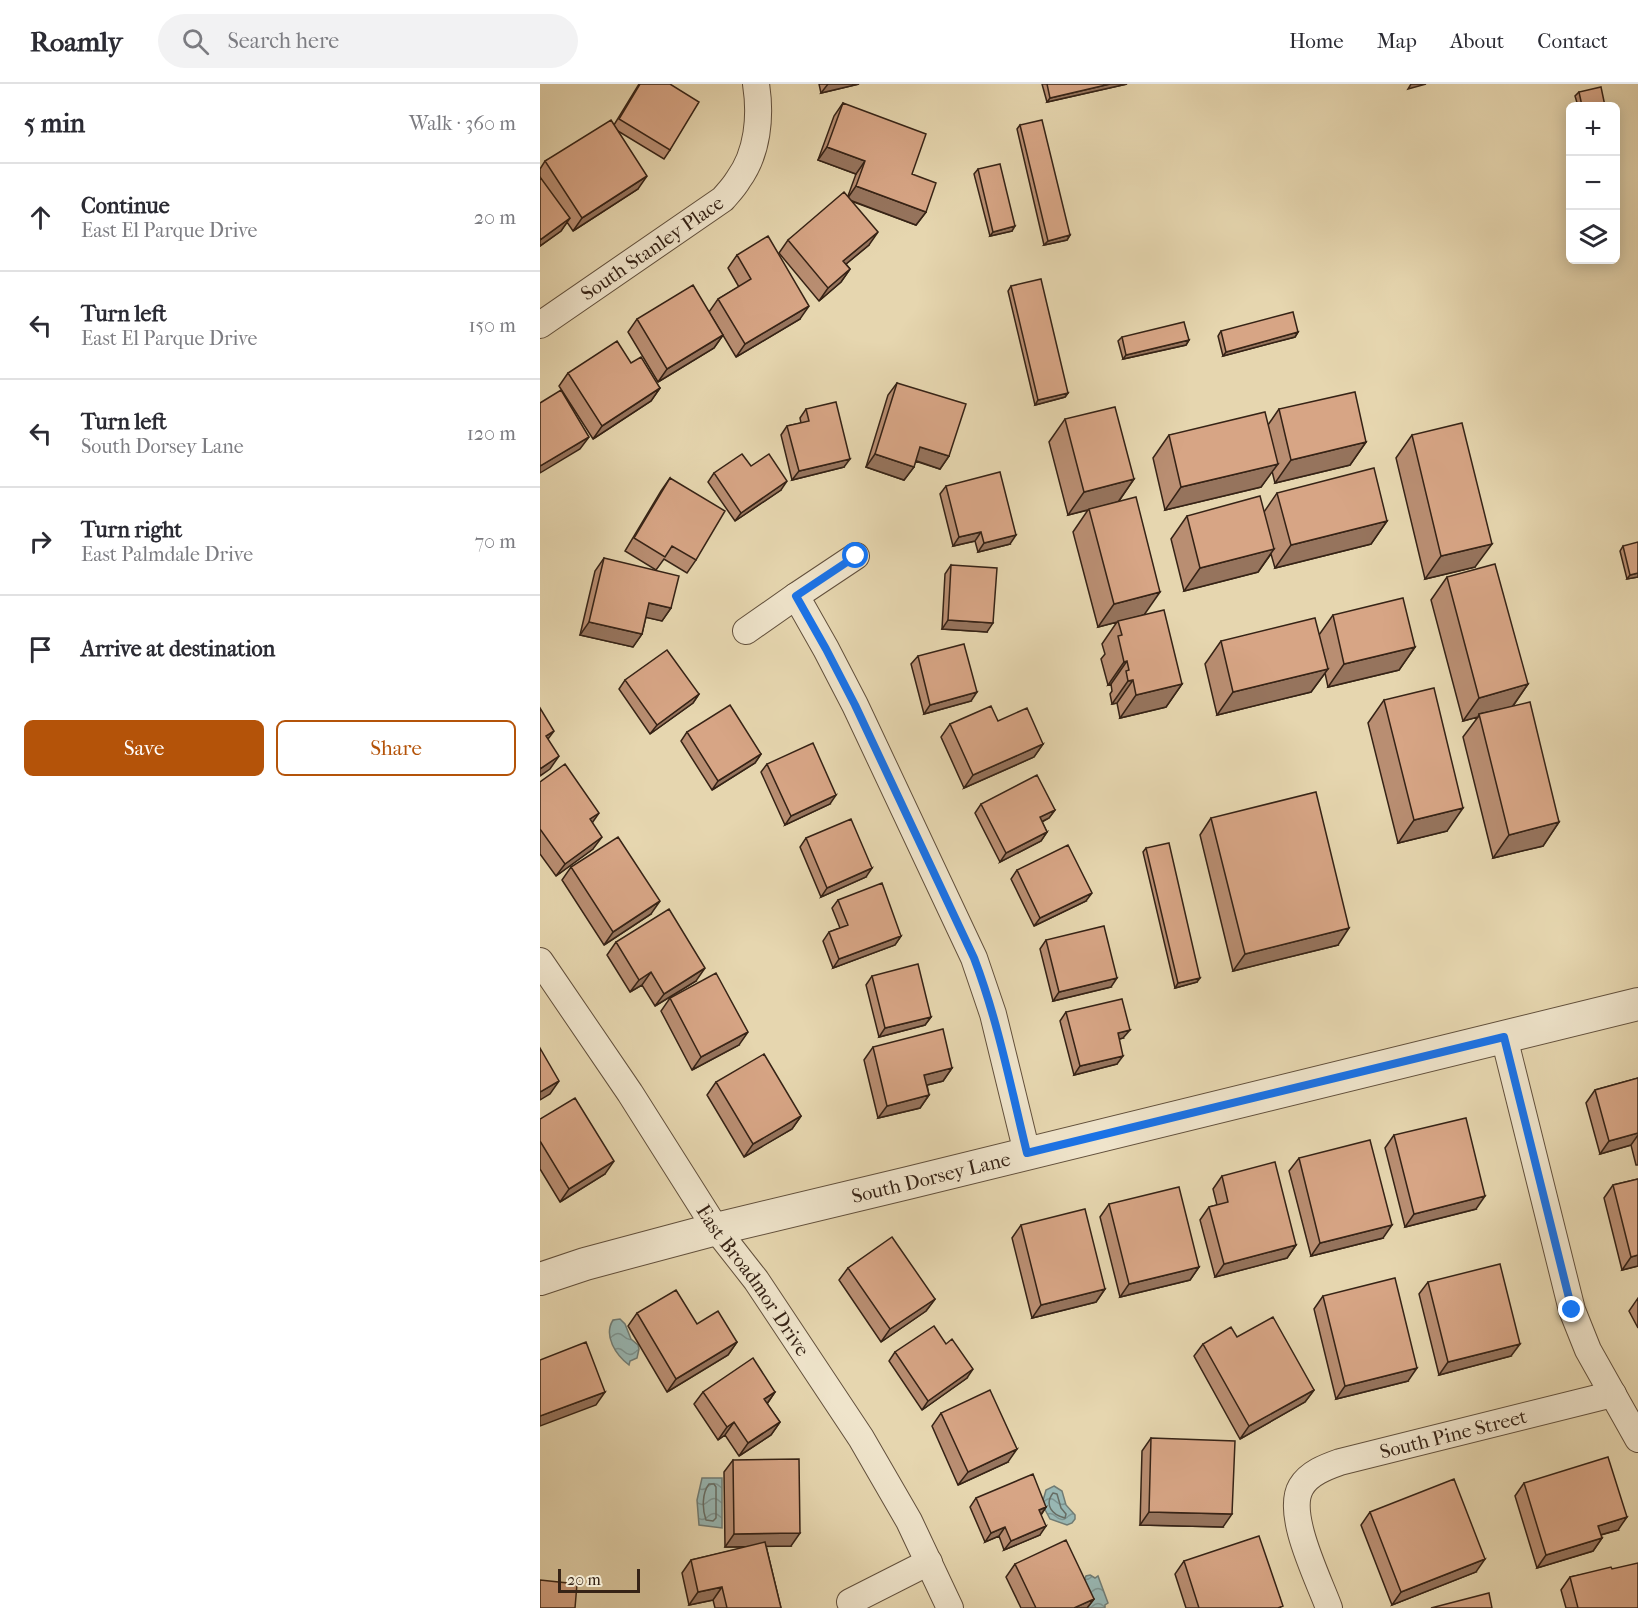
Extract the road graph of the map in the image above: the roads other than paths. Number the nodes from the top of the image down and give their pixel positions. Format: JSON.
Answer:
{"nodes":[{"id":1,"x":756,"y":84,"type":"edge"},
{"id":2,"x":540,"y":325,"type":"edge"},
{"id":3,"x":856,"y":556,"type":"dead end"},
{"id":4,"x":796,"y":596,"type":"junction"},
{"id":5,"x":746,"y":630,"type":"dead end"},
{"id":6,"x":540,"y":961,"type":"edge"},
{"id":7,"x":1638,"y":1004,"type":"edge"},
{"id":8,"x":1504,"y":1037,"type":"junction"},
{"id":9,"x":1027,"y":1153,"type":"junction"},
{"id":10,"x":716,"y":1229,"type":"junction"},
{"id":11,"x":540,"y":1279,"type":"edge"},
{"id":12,"x":1613,"y":1394,"type":"junction"},
{"id":13,"x":1638,"y":1439,"type":"edge"},
{"id":14,"x":929,"y":1562,"type":"junction"},
{"id":15,"x":850,"y":1602,"type":"dead end"},
{"id":16,"x":950,"y":1608,"type":"edge"},
{"id":17,"x":1329,"y":1608,"type":"edge"}],
"edges":[{"from":1,"to":2,"type":"street","name":"South Stanley Place"},
{"from":3,"to":4,"type":"street"},
{"from":4,"to":5,"type":"street"},
{"from":4,"to":9,"type":"street"},
{"from":6,"to":10,"type":"street","name":"East Broadmor Drive"},
{"from":7,"to":8,"type":"street","name":"South Dorsey Lane"},
{"from":8,"to":9,"type":"street","name":"South Dorsey Lane"},
{"from":8,"to":12,"type":"street"},
{"from":9,"to":10,"type":"street","name":"South Dorsey Lane"},
{"from":10,"to":11,"type":"street","name":"South Dorsey Lane"},
{"from":10,"to":14,"type":"street","name":"East Broadmor Drive"},
{"from":12,"to":13,"type":"street"},
{"from":12,"to":17,"type":"street","name":"South Pine Street"},
{"from":14,"to":15,"type":"street"},
{"from":14,"to":16,"type":"street","name":"East Broadmor Drive"}]}
